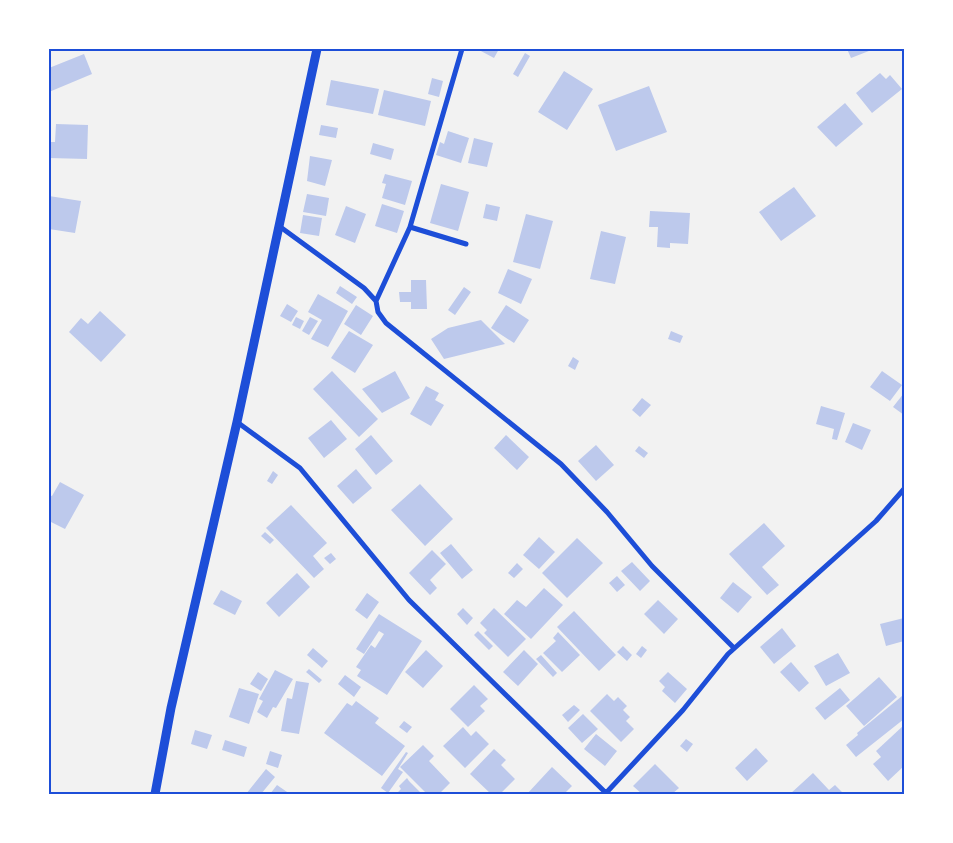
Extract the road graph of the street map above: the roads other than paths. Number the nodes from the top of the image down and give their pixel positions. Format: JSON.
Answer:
{"nodes":[{"id":1,"x":317,"y":49,"type":"edge"},
{"id":2,"x":462,"y":49,"type":"edge"},
{"id":3,"x":279,"y":226,"type":"junction"},
{"id":4,"x":410,"y":227,"type":"junction"},
{"id":5,"x":466,"y":244,"type":"dead end"},
{"id":6,"x":376,"y":301,"type":"junction"},
{"id":7,"x":237,"y":422,"type":"junction"},
{"id":8,"x":904,"y":489,"type":"edge"},
{"id":9,"x":734,"y":648,"type":"junction"},
{"id":10,"x":155,"y":794,"type":"edge"},
{"id":11,"x":607,"y":794,"type":"edge"}],
"edges":[{"from":1,"to":3,"type":"street"},
{"from":2,"to":4,"type":"street"},
{"from":3,"to":6,"type":"street"},
{"from":3,"to":7,"type":"street"},
{"from":4,"to":5,"type":"street"},
{"from":4,"to":6,"type":"street"},
{"from":6,"to":9,"type":"street"},
{"from":7,"to":10,"type":"street"},
{"from":7,"to":11,"type":"street"},
{"from":8,"to":9,"type":"street"},
{"from":9,"to":11,"type":"street"}]}
